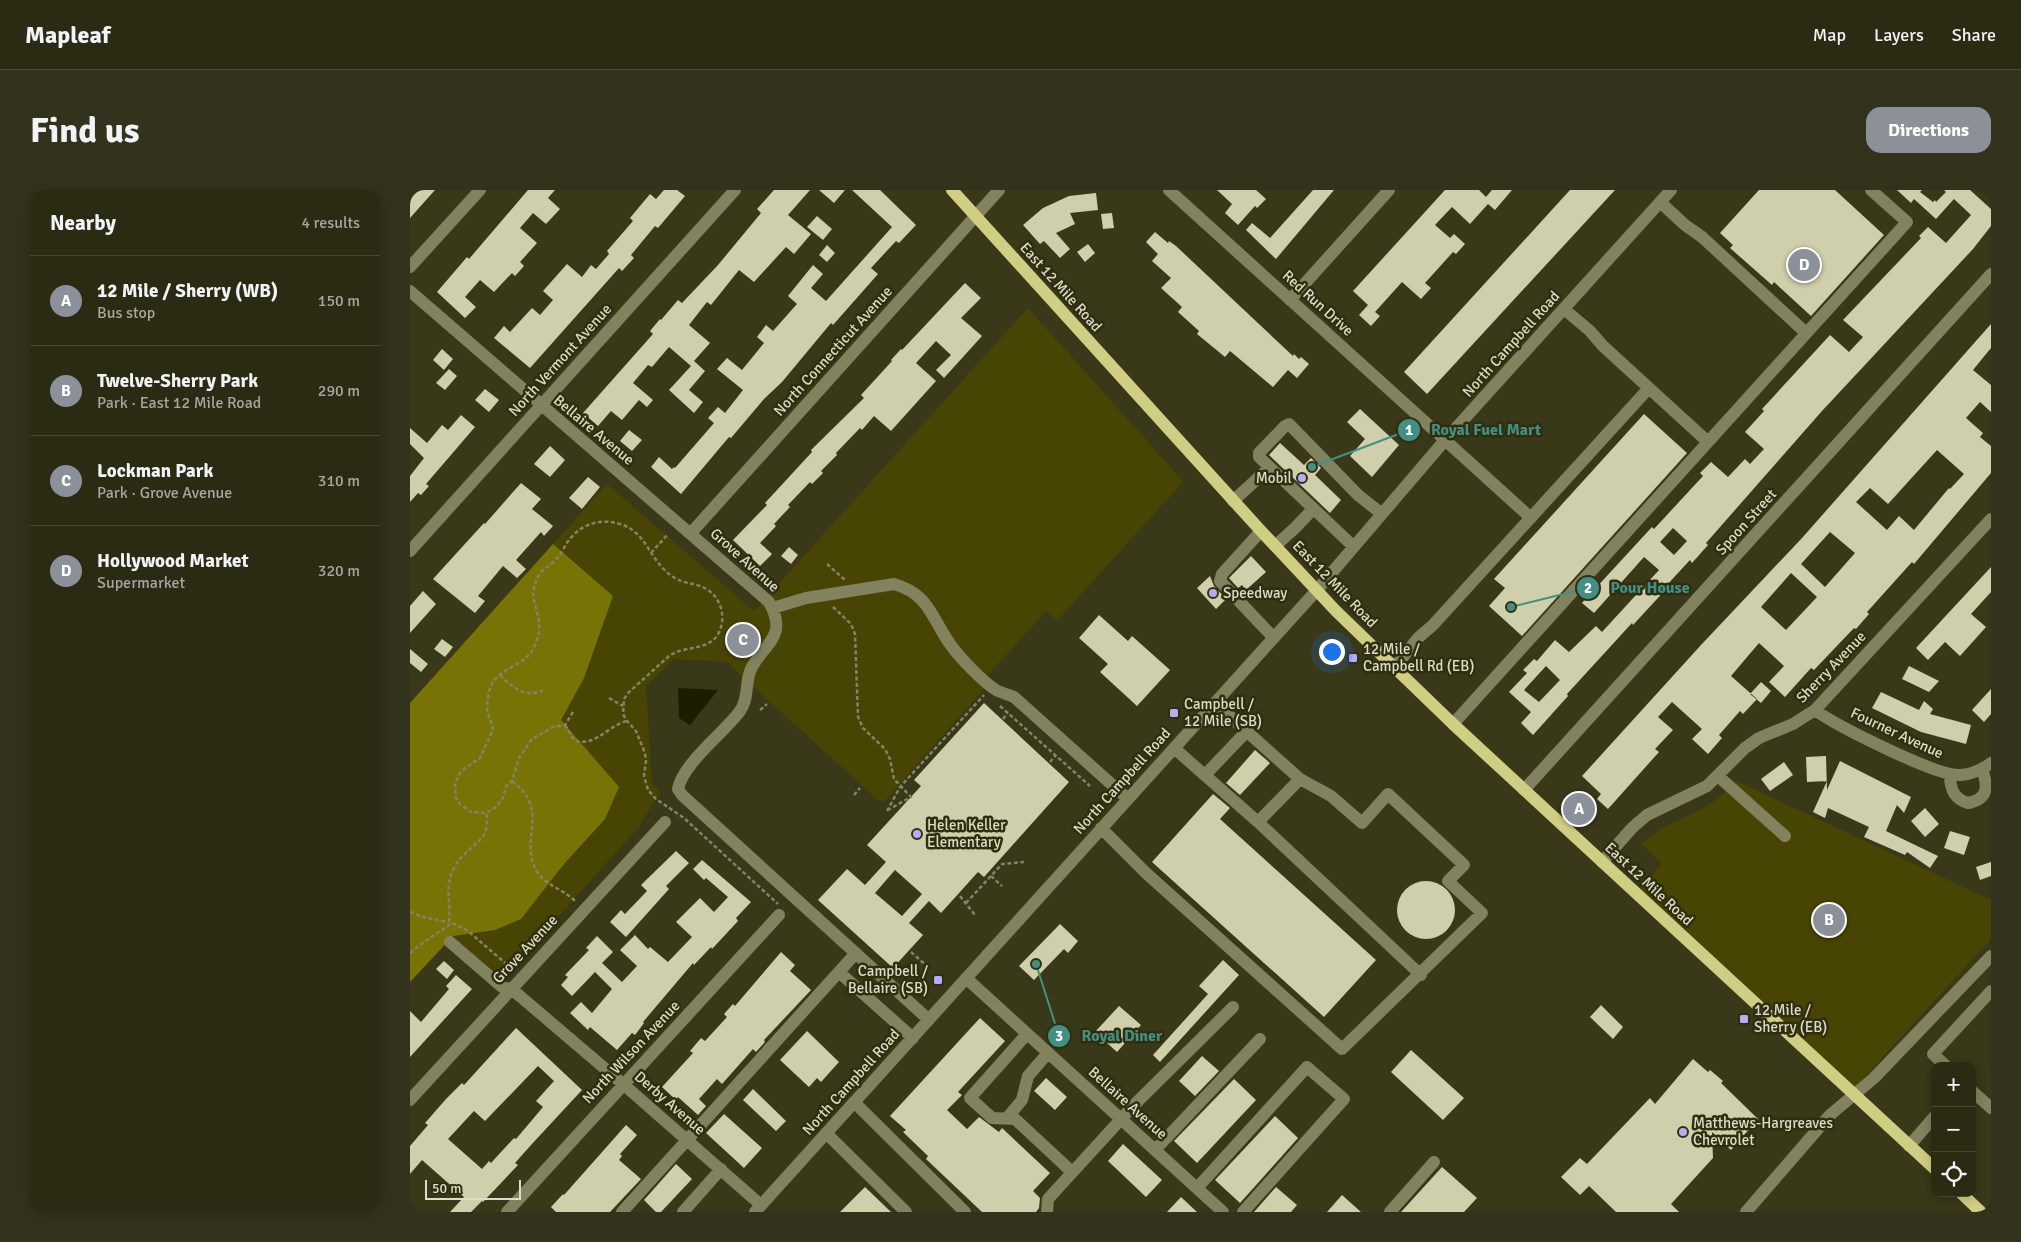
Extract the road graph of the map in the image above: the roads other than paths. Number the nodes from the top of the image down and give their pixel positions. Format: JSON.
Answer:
{"nodes":[{"id":1,"x":480,"y":190,"type":"edge"},
{"id":2,"x":735,"y":190,"type":"edge"},
{"id":3,"x":952,"y":190,"type":"edge"},
{"id":4,"x":999,"y":190,"type":"edge"},
{"id":5,"x":1169,"y":190,"type":"edge"},
{"id":6,"x":1389,"y":190,"type":"edge"},
{"id":7,"x":1671,"y":190,"type":"edge"},
{"id":8,"x":1871,"y":190,"type":"edge"},
{"id":9,"x":1660,"y":202,"type":"junction"},
{"id":10,"x":975,"y":216,"type":"junction"},
{"id":11,"x":410,"y":267,"type":"edge"},
{"id":12,"x":1991,"y":274,"type":"edge"},
{"id":13,"x":410,"y":291,"type":"edge"},
{"id":14,"x":1290,"y":300,"type":"junction"},
{"id":15,"x":1564,"y":309,"type":"junction"},
{"id":16,"x":1806,"y":333,"type":"junction"},
{"id":17,"x":1649,"y":388,"type":"junction"},
{"id":18,"x":541,"y":405,"type":"junction"},
{"id":19,"x":1446,"y":440,"type":"junction"},
{"id":20,"x":1708,"y":442,"type":"junction"},
{"id":21,"x":1269,"y":468,"type":"junction"},
{"id":22,"x":1234,"y":501,"type":"junction"},
{"id":23,"x":1313,"y":509,"type":"junction"},
{"id":24,"x":1382,"y":514,"type":"junction"},
{"id":25,"x":1531,"y":518,"type":"junction"},
{"id":26,"x":1991,"y":519,"type":"edge"},
{"id":27,"x":1261,"y":531,"type":"junction"},
{"id":28,"x":691,"y":533,"type":"junction"},
{"id":29,"x":1275,"y":546,"type":"junction"},
{"id":30,"x":1354,"y":547,"type":"junction"},
{"id":31,"x":410,"y":551,"type":"edge"},
{"id":32,"x":1317,"y":590,"type":"junction"},
{"id":33,"x":773,"y":608,"type":"junction"},
{"id":34,"x":1274,"y":638,"type":"junction"},
{"id":35,"x":1395,"y":667,"type":"junction"},
{"id":36,"x":1215,"y":703,"type":"junction"},
{"id":37,"x":1815,"y":710,"type":"junction"},
{"id":38,"x":1453,"y":724,"type":"junction"},
{"id":39,"x":1247,"y":732,"type":"junction"},
{"id":40,"x":1174,"y":748,"type":"junction"},
{"id":41,"x":1986,"y":766,"type":"edge"},
{"id":42,"x":1205,"y":775,"type":"junction"},
{"id":43,"x":1950,"y":775,"type":"junction"},
{"id":44,"x":1718,"y":776,"type":"junction"},
{"id":45,"x":1300,"y":780,"type":"junction"},
{"id":46,"x":1524,"y":790,"type":"junction"},
{"id":47,"x":1128,"y":799,"type":"junction"},
{"id":48,"x":664,"y":822,"type":"dead end"},
{"id":49,"x":1258,"y":822,"type":"junction"},
{"id":50,"x":1101,"y":828,"type":"junction"},
{"id":51,"x":1785,"y":836,"type":"dead end"},
{"id":52,"x":1602,"y":862,"type":"junction"},
{"id":53,"x":780,"y":910,"type":"road end"},
{"id":54,"x":450,"y":942,"type":"dead end"},
{"id":55,"x":856,"y":954,"type":"junction"},
{"id":56,"x":1991,"y":956,"type":"edge"},
{"id":57,"x":840,"y":972,"type":"junction"},
{"id":58,"x":1420,"y":975,"type":"junction"},
{"id":59,"x":966,"y":978,"type":"junction"},
{"id":60,"x":511,"y":989,"type":"junction"},
{"id":61,"x":1991,"y":991,"type":"edge"},
{"id":62,"x":1233,"y":1007,"type":"dead end"},
{"id":63,"x":929,"y":1020,"type":"junction"},
{"id":64,"x":1027,"y":1034,"type":"junction"},
{"id":65,"x":913,"y":1038,"type":"junction"},
{"id":66,"x":1260,"y":1039,"type":"dead end"},
{"id":67,"x":1048,"y":1053,"type":"junction"},
{"id":68,"x":1942,"y":1062,"type":"edge"},
{"id":69,"x":623,"y":1084,"type":"junction"},
{"id":70,"x":1855,"y":1095,"type":"junction"},
{"id":71,"x":1976,"y":1095,"type":"edge"},
{"id":72,"x":410,"y":1100,"type":"edge"},
{"id":73,"x":854,"y":1102,"type":"junction"},
{"id":74,"x":1991,"y":1108,"type":"edge"},
{"id":75,"x":1121,"y":1118,"type":"junction"},
{"id":76,"x":1006,"y":1119,"type":"junction"},
{"id":77,"x":1931,"y":1121,"type":"edge"},
{"id":78,"x":826,"y":1133,"type":"junction"},
{"id":79,"x":688,"y":1140,"type":"junction"},
{"id":80,"x":1909,"y":1146,"type":"junction"},
{"id":81,"x":1155,"y":1150,"type":"junction"},
{"id":82,"x":1434,"y":1162,"type":"dead end"},
{"id":83,"x":1931,"y":1165,"type":"edge"},
{"id":84,"x":721,"y":1169,"type":"junction"},
{"id":85,"x":1072,"y":1172,"type":"junction"},
{"id":86,"x":1197,"y":1188,"type":"junction"},
{"id":87,"x":1965,"y":1197,"type":"edge"},
{"id":88,"x":758,"y":1208,"type":"edge"},
{"id":89,"x":685,"y":1211,"type":"edge"},
{"id":90,"x":507,"y":1212,"type":"edge"},
{"id":91,"x":623,"y":1212,"type":"edge"},
{"id":92,"x":906,"y":1212,"type":"edge"},
{"id":93,"x":965,"y":1212,"type":"edge"},
{"id":94,"x":1047,"y":1212,"type":"edge"},
{"id":95,"x":1223,"y":1212,"type":"edge"},
{"id":96,"x":1243,"y":1212,"type":"edge"},
{"id":97,"x":1390,"y":1212,"type":"edge"},
{"id":98,"x":1746,"y":1212,"type":"edge"},
{"id":99,"x":1981,"y":1212,"type":"edge"}],
"edges":[{"from":1,"to":11,"type":"street"},
{"from":2,"to":18,"type":"street","name":"North Vermont Avenue"},
{"from":3,"to":10,"type":"main road","name":"East 12 Mile Road"},
{"from":4,"to":10,"type":"street","name":"North Connecticut Avenue"},
{"from":5,"to":14,"type":"street","name":"Red Run Drive"},
{"from":6,"to":14,"type":"street"},
{"from":7,"to":9,"type":"street","name":"North Campbell Road"},
{"from":8,"to":16,"type":"street"},
{"from":9,"to":15,"type":"street","name":"North Campbell Road"},
{"from":9,"to":16,"type":"street"},
{"from":10,"to":22,"type":"main road","name":"East 12 Mile Road"},
{"from":10,"to":28,"type":"street","name":"North Connecticut Avenue"},
{"from":12,"to":46,"type":"street","name":"Spoon Street"},
{"from":13,"to":18,"type":"street","name":"Bellaire Avenue"},
{"from":14,"to":19,"type":"street","name":"Red Run Drive"},
{"from":15,"to":17,"type":"street"},
{"from":15,"to":19,"type":"street","name":"North Campbell Road"},
{"from":16,"to":20,"type":"street"},
{"from":17,"to":20,"type":"street"},
{"from":17,"to":25,"type":"street"},
{"from":18,"to":28,"type":"street","name":"Bellaire Avenue"},
{"from":18,"to":31,"type":"street","name":"North Vermont Avenue"},
{"from":19,"to":24,"type":"street","name":"North Campbell Road"},
{"from":19,"to":25,"type":"street","name":"Red Run Drive"},
{"from":20,"to":38,"type":"street"},
{"from":21,"to":22,"type":"street"},
{"from":21,"to":23,"type":"street"},
{"from":21,"to":24,"type":"street"},
{"from":22,"to":27,"type":"main road","name":"East 12 Mile Road"},
{"from":23,"to":29,"type":"street"},
{"from":23,"to":30,"type":"street"},
{"from":24,"to":30,"type":"street","name":"North Campbell Road"},
{"from":25,"to":35,"type":"street"},
{"from":26,"to":37,"type":"street","name":"Sherry Avenue"},
{"from":27,"to":29,"type":"main road","name":"East 12 Mile Road"},
{"from":27,"to":34,"type":"street"},
{"from":28,"to":33,"type":"street","name":"Grove Avenue"},
{"from":29,"to":32,"type":"main road","name":"East 12 Mile Road"},
{"from":30,"to":32,"type":"street","name":"North Campbell Road"},
{"from":32,"to":34,"type":"street","name":"North Campbell Road"},
{"from":32,"to":35,"type":"main road","name":"East 12 Mile Road"},
{"from":33,"to":47,"type":"street"},
{"from":33,"to":55,"type":"street","name":"Grove Avenue"},
{"from":34,"to":36,"type":"street","name":"North Campbell Road"},
{"from":35,"to":38,"type":"main road","name":"East 12 Mile Road"},
{"from":36,"to":39,"type":"street"},
{"from":36,"to":40,"type":"street","name":"North Campbell Road"},
{"from":37,"to":43,"type":"street","name":"Fourner Avenue"},
{"from":37,"to":44,"type":"street","name":"Sherry Avenue"},
{"from":38,"to":46,"type":"main road","name":"East 12 Mile Road"},
{"from":39,"to":42,"type":"street"},
{"from":39,"to":45,"type":"street"},
{"from":40,"to":42,"type":"street"},
{"from":40,"to":47,"type":"street","name":"North Campbell Road"},
{"from":41,"to":43,"type":"street","name":"Fourner Avenue"},
{"from":41,"to":43,"type":"street"},
{"from":42,"to":49,"type":"street"},
{"from":44,"to":51,"type":"street"},
{"from":44,"to":52,"type":"street","name":"Sherry Avenue"},
{"from":45,"to":49,"type":"street"},
{"from":45,"to":58,"type":"street"},
{"from":46,"to":52,"type":"main road","name":"East 12 Mile Road"},
{"from":47,"to":50,"type":"street","name":"North Campbell Road"},
{"from":48,"to":60,"type":"street","name":"Grove Avenue"},
{"from":49,"to":58,"type":"street"},
{"from":50,"to":58,"type":"street"},
{"from":50,"to":59,"type":"street","name":"North Campbell Road"},
{"from":52,"to":70,"type":"main road","name":"East 12 Mile Road"},
{"from":53,"to":69,"type":"street","name":"North Wilson Avenue"},
{"from":54,"to":60,"type":"street","name":"Derby Avenue"},
{"from":55,"to":57,"type":"street"},
{"from":55,"to":63,"type":"street"},
{"from":56,"to":70,"type":"street"},
{"from":57,"to":65,"type":"street"},
{"from":57,"to":79,"type":"street"},
{"from":59,"to":63,"type":"street","name":"North Campbell Road"},
{"from":59,"to":64,"type":"street","name":"Bellaire Avenue"},
{"from":60,"to":69,"type":"street","name":"Derby Avenue"},
{"from":60,"to":72,"type":"street","name":"Grove Avenue"},
{"from":61,"to":68,"type":"street"},
{"from":62,"to":75,"type":"street"},
{"from":63,"to":65,"type":"street","name":"North Campbell Road"},
{"from":64,"to":67,"type":"street","name":"Bellaire Avenue"},
{"from":64,"to":76,"type":"street"},
{"from":65,"to":73,"type":"street","name":"North Campbell Road"},
{"from":66,"to":81,"type":"street"},
{"from":67,"to":75,"type":"street","name":"Bellaire Avenue"},
{"from":67,"to":76,"type":"street"},
{"from":69,"to":79,"type":"street","name":"Derby Avenue"},
{"from":69,"to":90,"type":"street","name":"North Wilson Avenue"},
{"from":70,"to":80,"type":"main road","name":"East 12 Mile Road"},
{"from":70,"to":98,"type":"street"},
{"from":71,"to":74,"type":"street"},
{"from":73,"to":78,"type":"street","name":"North Campbell Road"},
{"from":73,"to":93,"type":"street"},
{"from":75,"to":81,"type":"street","name":"Bellaire Avenue"},
{"from":75,"to":85,"type":"street"},
{"from":76,"to":85,"type":"street"},
{"from":77,"to":80,"type":"street"},
{"from":78,"to":88,"type":"street","name":"North Campbell Road"},
{"from":78,"to":92,"type":"street"},
{"from":79,"to":84,"type":"street","name":"Derby Avenue"},
{"from":79,"to":91,"type":"street"},
{"from":80,"to":83,"type":"main road","name":"East 12 Mile Road"},
{"from":81,"to":86,"type":"street","name":"Bellaire Avenue"},
{"from":82,"to":97,"type":"street"},
{"from":84,"to":88,"type":"street","name":"Derby Avenue"},
{"from":84,"to":89,"type":"street"},
{"from":85,"to":94,"type":"street"},
{"from":86,"to":95,"type":"street","name":"Bellaire Avenue"},
{"from":86,"to":96,"type":"street"},
{"from":87,"to":99,"type":"main road"}]}
